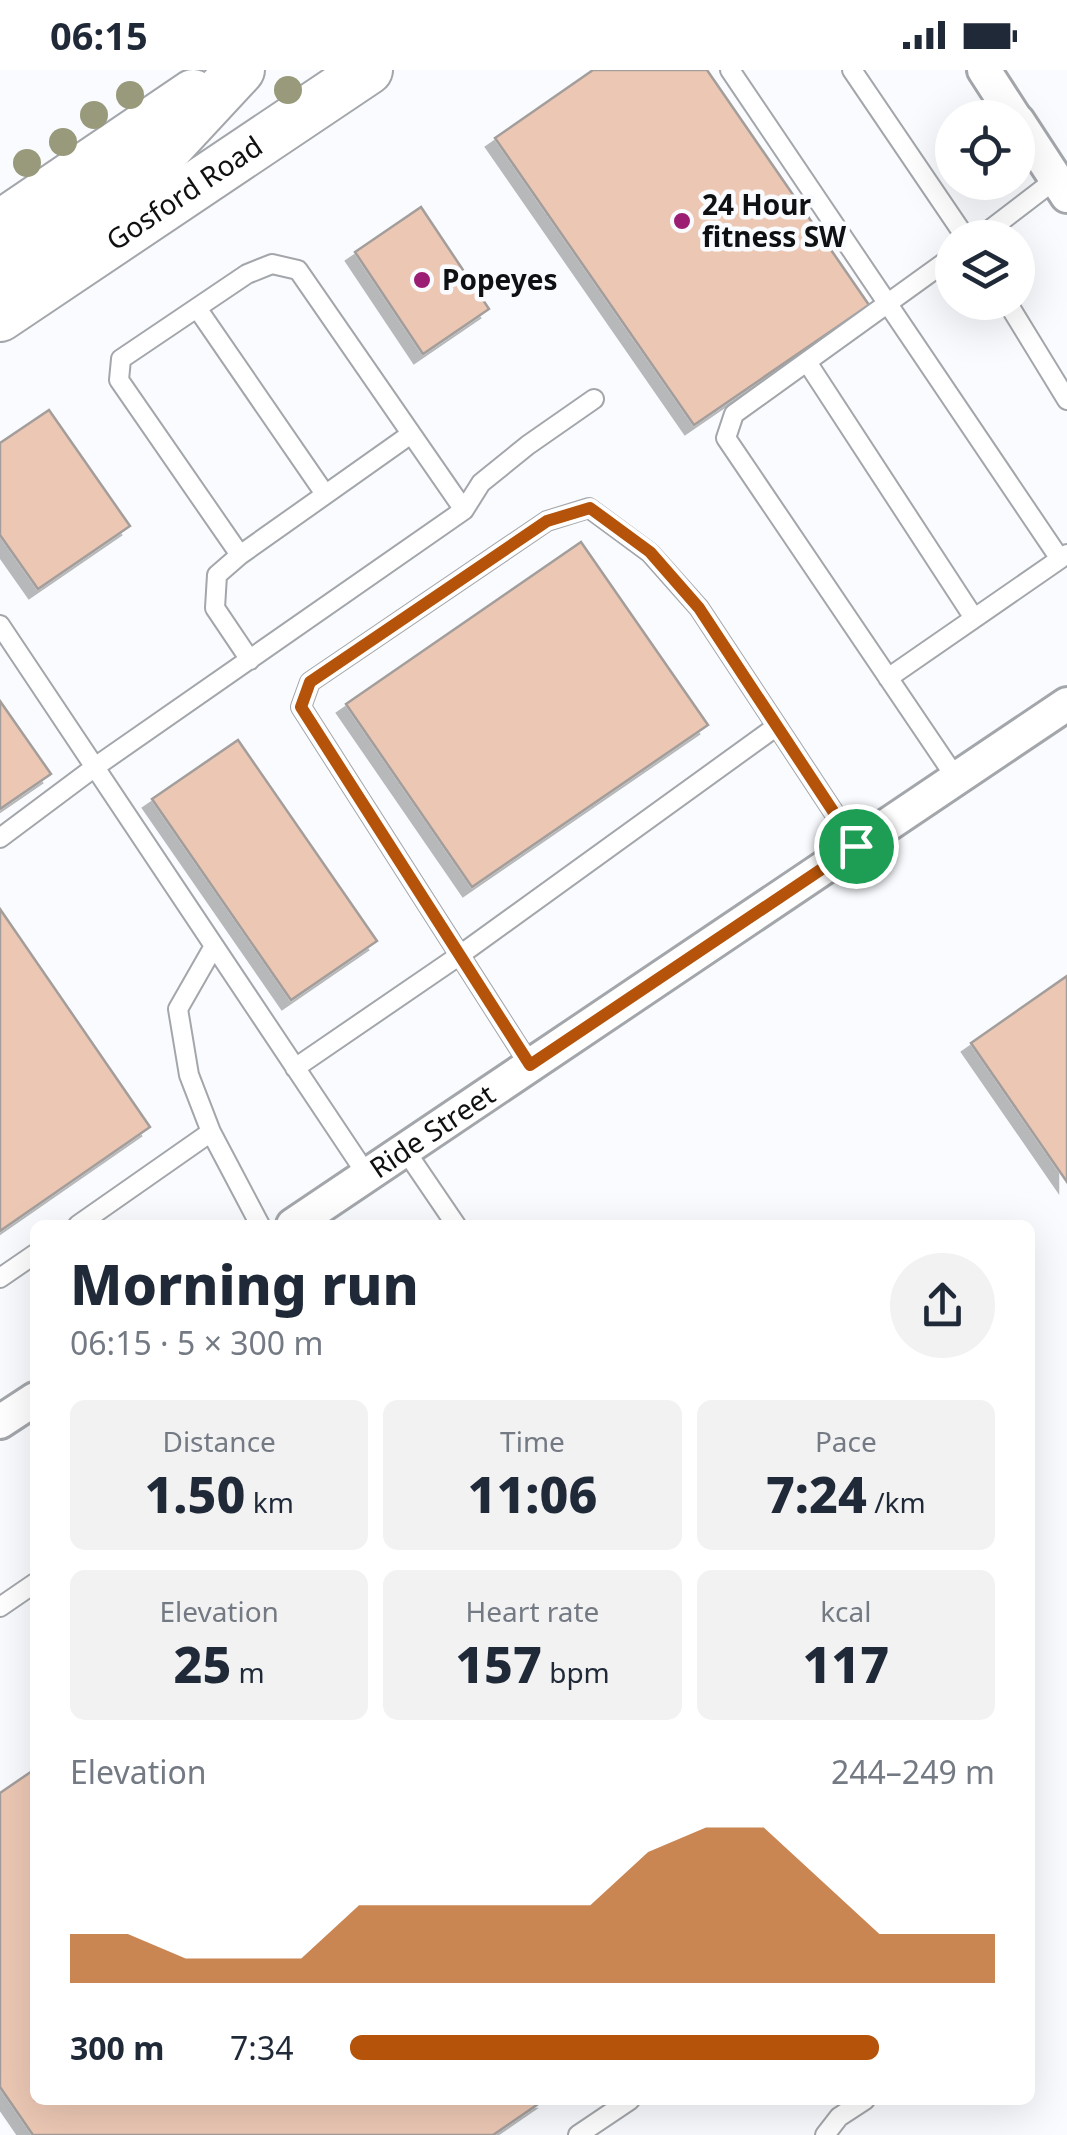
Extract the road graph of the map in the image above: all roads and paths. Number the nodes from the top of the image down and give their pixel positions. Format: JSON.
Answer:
{"nodes":[{"id":1,"x":229,"y":70,"type":"edge"},
{"id":2,"x":240,"y":70,"type":"edge"},
{"id":3,"x":368,"y":70,"type":"edge"},
{"id":4,"x":730,"y":70,"type":"edge"},
{"id":5,"x":852,"y":70,"type":"edge"},
{"id":6,"x":984,"y":70,"type":"edge"},
{"id":7,"x":1004,"y":100,"type":"edge"},
{"id":8,"x":1035,"y":148,"type":"edge"},
{"id":9,"x":1061,"y":188,"type":"edge"},
{"id":10,"x":954,"y":220,"type":"edge"},
{"id":11,"x":1008,"y":220,"type":"edge"},
{"id":12,"x":0,"y":225,"type":"edge"},
{"id":13,"x":0,"y":269,"type":"edge"},
{"id":14,"x":935,"y":270,"type":"edge"},
{"id":15,"x":887,"y":305,"type":"junction"},
{"id":16,"x":197,"y":308,"type":"junction"},
{"id":17,"x":0,"y":317,"type":"edge"},
{"id":18,"x":1018,"y":320,"type":"edge"},
{"id":19,"x":807,"y":362,"type":"junction"},
{"id":20,"x":594,"y":399,"type":"dead end"},
{"id":21,"x":1067,"y":400,"type":"edge"},
{"id":22,"x":411,"y":434,"type":"junction"},
{"id":23,"x":325,"y":494,"type":"junction"},
{"id":24,"x":464,"y":510,"type":"junction"},
{"id":25,"x":240,"y":555,"type":"junction"},
{"id":26,"x":1063,"y":556,"type":"edge"},
{"id":27,"x":974,"y":618,"type":"junction"},
{"id":28,"x":0,"y":624,"type":"edge"},
{"id":29,"x":250,"y":660,"type":"junction"},
{"id":30,"x":888,"y":678,"type":"junction"},
{"id":31,"x":1067,"y":704,"type":"edge"},
{"id":32,"x":777,"y":726,"type":"junction"},
{"id":33,"x":95,"y":768,"type":"junction"},
{"id":34,"x":956,"y":778,"type":"junction"},
{"id":35,"x":0,"y":838,"type":"edge"},
{"id":36,"x":856,"y":846,"type":"junction"},
{"id":37,"x":214,"y":946,"type":"junction"},
{"id":38,"x":460,"y":955,"type":"junction"},
{"id":39,"x":530,"y":1065,"type":"junction"},
{"id":40,"x":296,"y":1068,"type":"junction"},
{"id":41,"x":211,"y":1132,"type":"junction"},
{"id":42,"x":405,"y":1150,"type":"junction"},
{"id":43,"x":367,"y":1174,"type":"junction"},
{"id":44,"x":85,"y":1220,"type":"edge"},
{"id":45,"x":257,"y":1220,"type":"edge"},
{"id":46,"x":300,"y":1220,"type":"edge"},
{"id":47,"x":453,"y":1220,"type":"edge"},
{"id":48,"x":30,"y":1257,"type":"edge"},
{"id":49,"x":0,"y":1278,"type":"edge"},
{"id":50,"x":30,"y":1402,"type":"edge"},
{"id":51,"x":0,"y":1422,"type":"edge"},
{"id":52,"x":30,"y":1587,"type":"edge"},
{"id":53,"x":0,"y":1607,"type":"edge"},
{"id":54,"x":623,"y":2105,"type":"edge"},
{"id":55,"x":857,"y":2105,"type":"edge"},
{"id":56,"x":578,"y":2135,"type":"edge"},
{"id":57,"x":825,"y":2135,"type":"edge"}],
"edges":[{"from":1,"to":12,"type":"main road"},
{"from":2,"to":13,"type":"main road"},
{"from":3,"to":17,"type":"main road","name":"Gosford Road"},
{"from":4,"to":15,"type":"lane"},
{"from":5,"to":10,"type":"lane"},
{"from":6,"to":7,"type":"street"},
{"from":8,"to":9,"type":"street"},
{"from":9,"to":11,"type":"lane"},
{"from":14,"to":15,"type":"lane"},
{"from":15,"to":19,"type":"lane"},
{"from":15,"to":26,"type":"lane"},
{"from":16,"to":22,"type":"lane"},
{"from":16,"to":23,"type":"lane"},
{"from":16,"to":25,"type":"lane"},
{"from":18,"to":21,"type":"lane"},
{"from":19,"to":27,"type":"lane"},
{"from":19,"to":30,"type":"lane"},
{"from":20,"to":24,"type":"lane"},
{"from":22,"to":23,"type":"lane"},
{"from":22,"to":24,"type":"lane"},
{"from":23,"to":25,"type":"lane"},
{"from":24,"to":29,"type":"lane"},
{"from":25,"to":29,"type":"lane"},
{"from":26,"to":27,"type":"lane"},
{"from":27,"to":30,"type":"lane"},
{"from":28,"to":33,"type":"lane"},
{"from":29,"to":33,"type":"lane"},
{"from":30,"to":34,"type":"lane"},
{"from":31,"to":34,"type":"street","name":"Ride Street"},
{"from":32,"to":36,"type":"lane"},
{"from":32,"to":38,"type":"lane"},
{"from":32,"to":38,"type":"lane"},
{"from":33,"to":35,"type":"lane"},
{"from":33,"to":37,"type":"lane"},
{"from":34,"to":36,"type":"street","name":"Ride Street"},
{"from":36,"to":39,"type":"street","name":"Ride Street"},
{"from":37,"to":40,"type":"lane"},
{"from":37,"to":41,"type":"lane"},
{"from":38,"to":39,"type":"lane"},
{"from":38,"to":40,"type":"lane"},
{"from":39,"to":42,"type":"street","name":"Ride Street"},
{"from":40,"to":43,"type":"lane"},
{"from":41,"to":44,"type":"lane"},
{"from":41,"to":45,"type":"lane"},
{"from":42,"to":43,"type":"street","name":"Ride Street"},
{"from":42,"to":47,"type":"lane"},
{"from":43,"to":46,"type":"street","name":"Ride Street"},
{"from":48,"to":49,"type":"lane"},
{"from":50,"to":51,"type":"street"},
{"from":52,"to":53,"type":"lane"},
{"from":54,"to":56,"type":"lane"},
{"from":55,"to":57,"type":"lane"}]}
